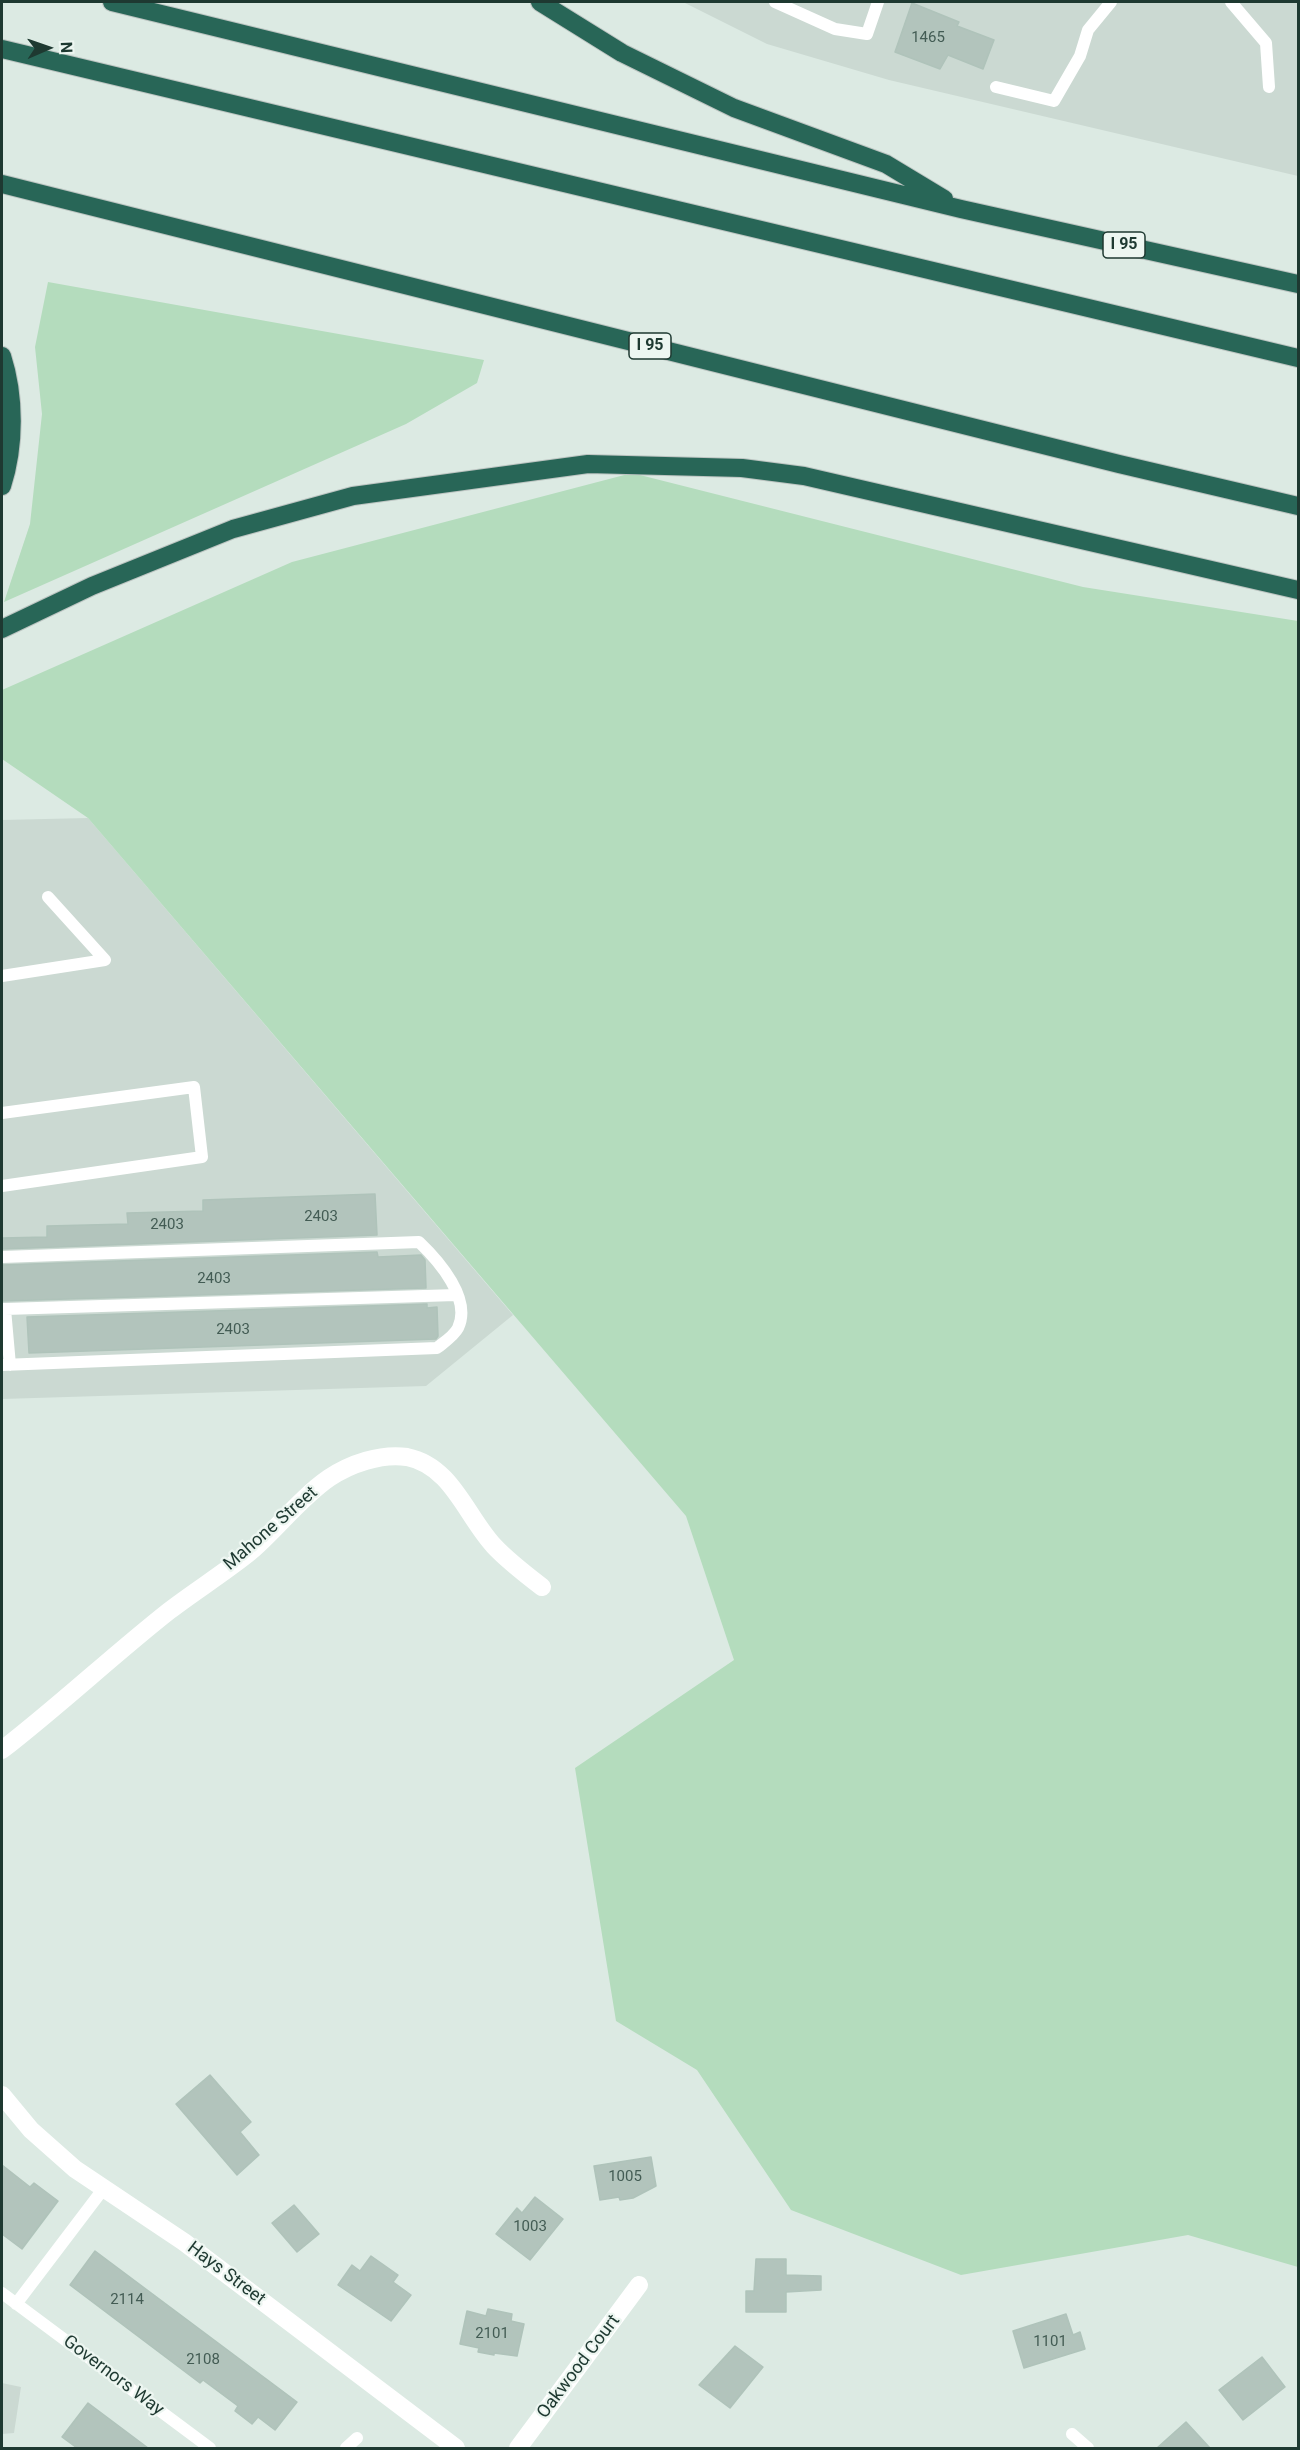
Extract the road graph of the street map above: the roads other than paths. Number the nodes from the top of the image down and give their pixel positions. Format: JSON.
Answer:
{"nodes":[{"id":1,"x":112,"y":2,"type":"edge"},
{"id":2,"x":540,"y":2,"type":"edge"},
{"id":3,"x":775,"y":2,"type":"edge"},
{"id":4,"x":878,"y":2,"type":"edge"},
{"id":5,"x":1111,"y":2,"type":"edge"},
{"id":6,"x":1231,"y":2,"type":"edge"},
{"id":7,"x":2,"y":49,"type":"edge"},
{"id":8,"x":996,"y":87,"type":"dead end"},
{"id":9,"x":1269,"y":87,"type":"dead end"},
{"id":10,"x":2,"y":184,"type":"edge"},
{"id":11,"x":961,"y":209,"type":"junction"},
{"id":12,"x":1299,"y":284,"type":"edge"},
{"id":13,"x":2,"y":356,"type":"edge"},
{"id":14,"x":1299,"y":358,"type":"edge"},
{"id":15,"x":2,"y":486,"type":"edge"},
{"id":16,"x":1299,"y":506,"type":"edge"},
{"id":17,"x":1299,"y":590,"type":"edge"},
{"id":18,"x":2,"y":629,"type":"edge"},
{"id":19,"x":48,"y":897,"type":"dead end"},
{"id":20,"x":2,"y":976,"type":"edge"},
{"id":21,"x":2,"y":1113,"type":"edge"},
{"id":22,"x":2,"y":1186,"type":"edge"},
{"id":23,"x":2,"y":1257,"type":"edge"},
{"id":24,"x":456,"y":1295,"type":"junction"},
{"id":25,"x":3,"y":1309,"type":"edge"},
{"id":26,"x":6,"y":1365,"type":"edge"},
{"id":27,"x":542,"y":1587,"type":"dead end"},
{"id":28,"x":2,"y":1750,"type":"edge"},
{"id":29,"x":2,"y":2095,"type":"edge"},
{"id":30,"x":104,"y":2188,"type":"junction"},
{"id":31,"x":639,"y":2285,"type":"dead end"},
{"id":32,"x":2,"y":2293,"type":"edge"},
{"id":33,"x":16,"y":2304,"type":"junction"},
{"id":34,"x":1072,"y":2434,"type":"dead end"},
{"id":35,"x":357,"y":2438,"type":"dead end"},
{"id":36,"x":210,"y":2448,"type":"edge"},
{"id":37,"x":346,"y":2448,"type":"edge"},
{"id":38,"x":456,"y":2448,"type":"edge"},
{"id":39,"x":518,"y":2448,"type":"edge"},
{"id":40,"x":1088,"y":2448,"type":"edge"}],
"edges":[{"from":1,"to":11,"type":"highway","number":"I 95"},
{"from":2,"to":11,"type":"highway"},
{"from":3,"to":4,"type":"lane"},
{"from":5,"to":8,"type":"lane"},
{"from":6,"to":9,"type":"lane"},
{"from":7,"to":14,"type":"highway"},
{"from":10,"to":16,"type":"highway","number":"I 95"},
{"from":11,"to":12,"type":"highway","number":"I 95"},
{"from":13,"to":15,"type":"highway"},
{"from":17,"to":18,"type":"highway"},
{"from":19,"to":20,"type":"lane"},
{"from":21,"to":22,"type":"lane"},
{"from":23,"to":24,"type":"lane"},
{"from":24,"to":25,"type":"lane"},
{"from":24,"to":26,"type":"lane"},
{"from":25,"to":26,"type":"lane"},
{"from":27,"to":28,"type":"street","name":"Mahone Street"},
{"from":29,"to":30,"type":"street","name":"Hays Street"},
{"from":30,"to":33,"type":"lane"},
{"from":30,"to":38,"type":"street","name":"Hays Street"},
{"from":31,"to":39,"type":"street","name":"Oakwood Court"},
{"from":32,"to":33,"type":"lane","name":"Governors Way"},
{"from":33,"to":36,"type":"lane","name":"Governors Way"},
{"from":34,"to":40,"type":"lane"},
{"from":35,"to":37,"type":"lane"}]}
